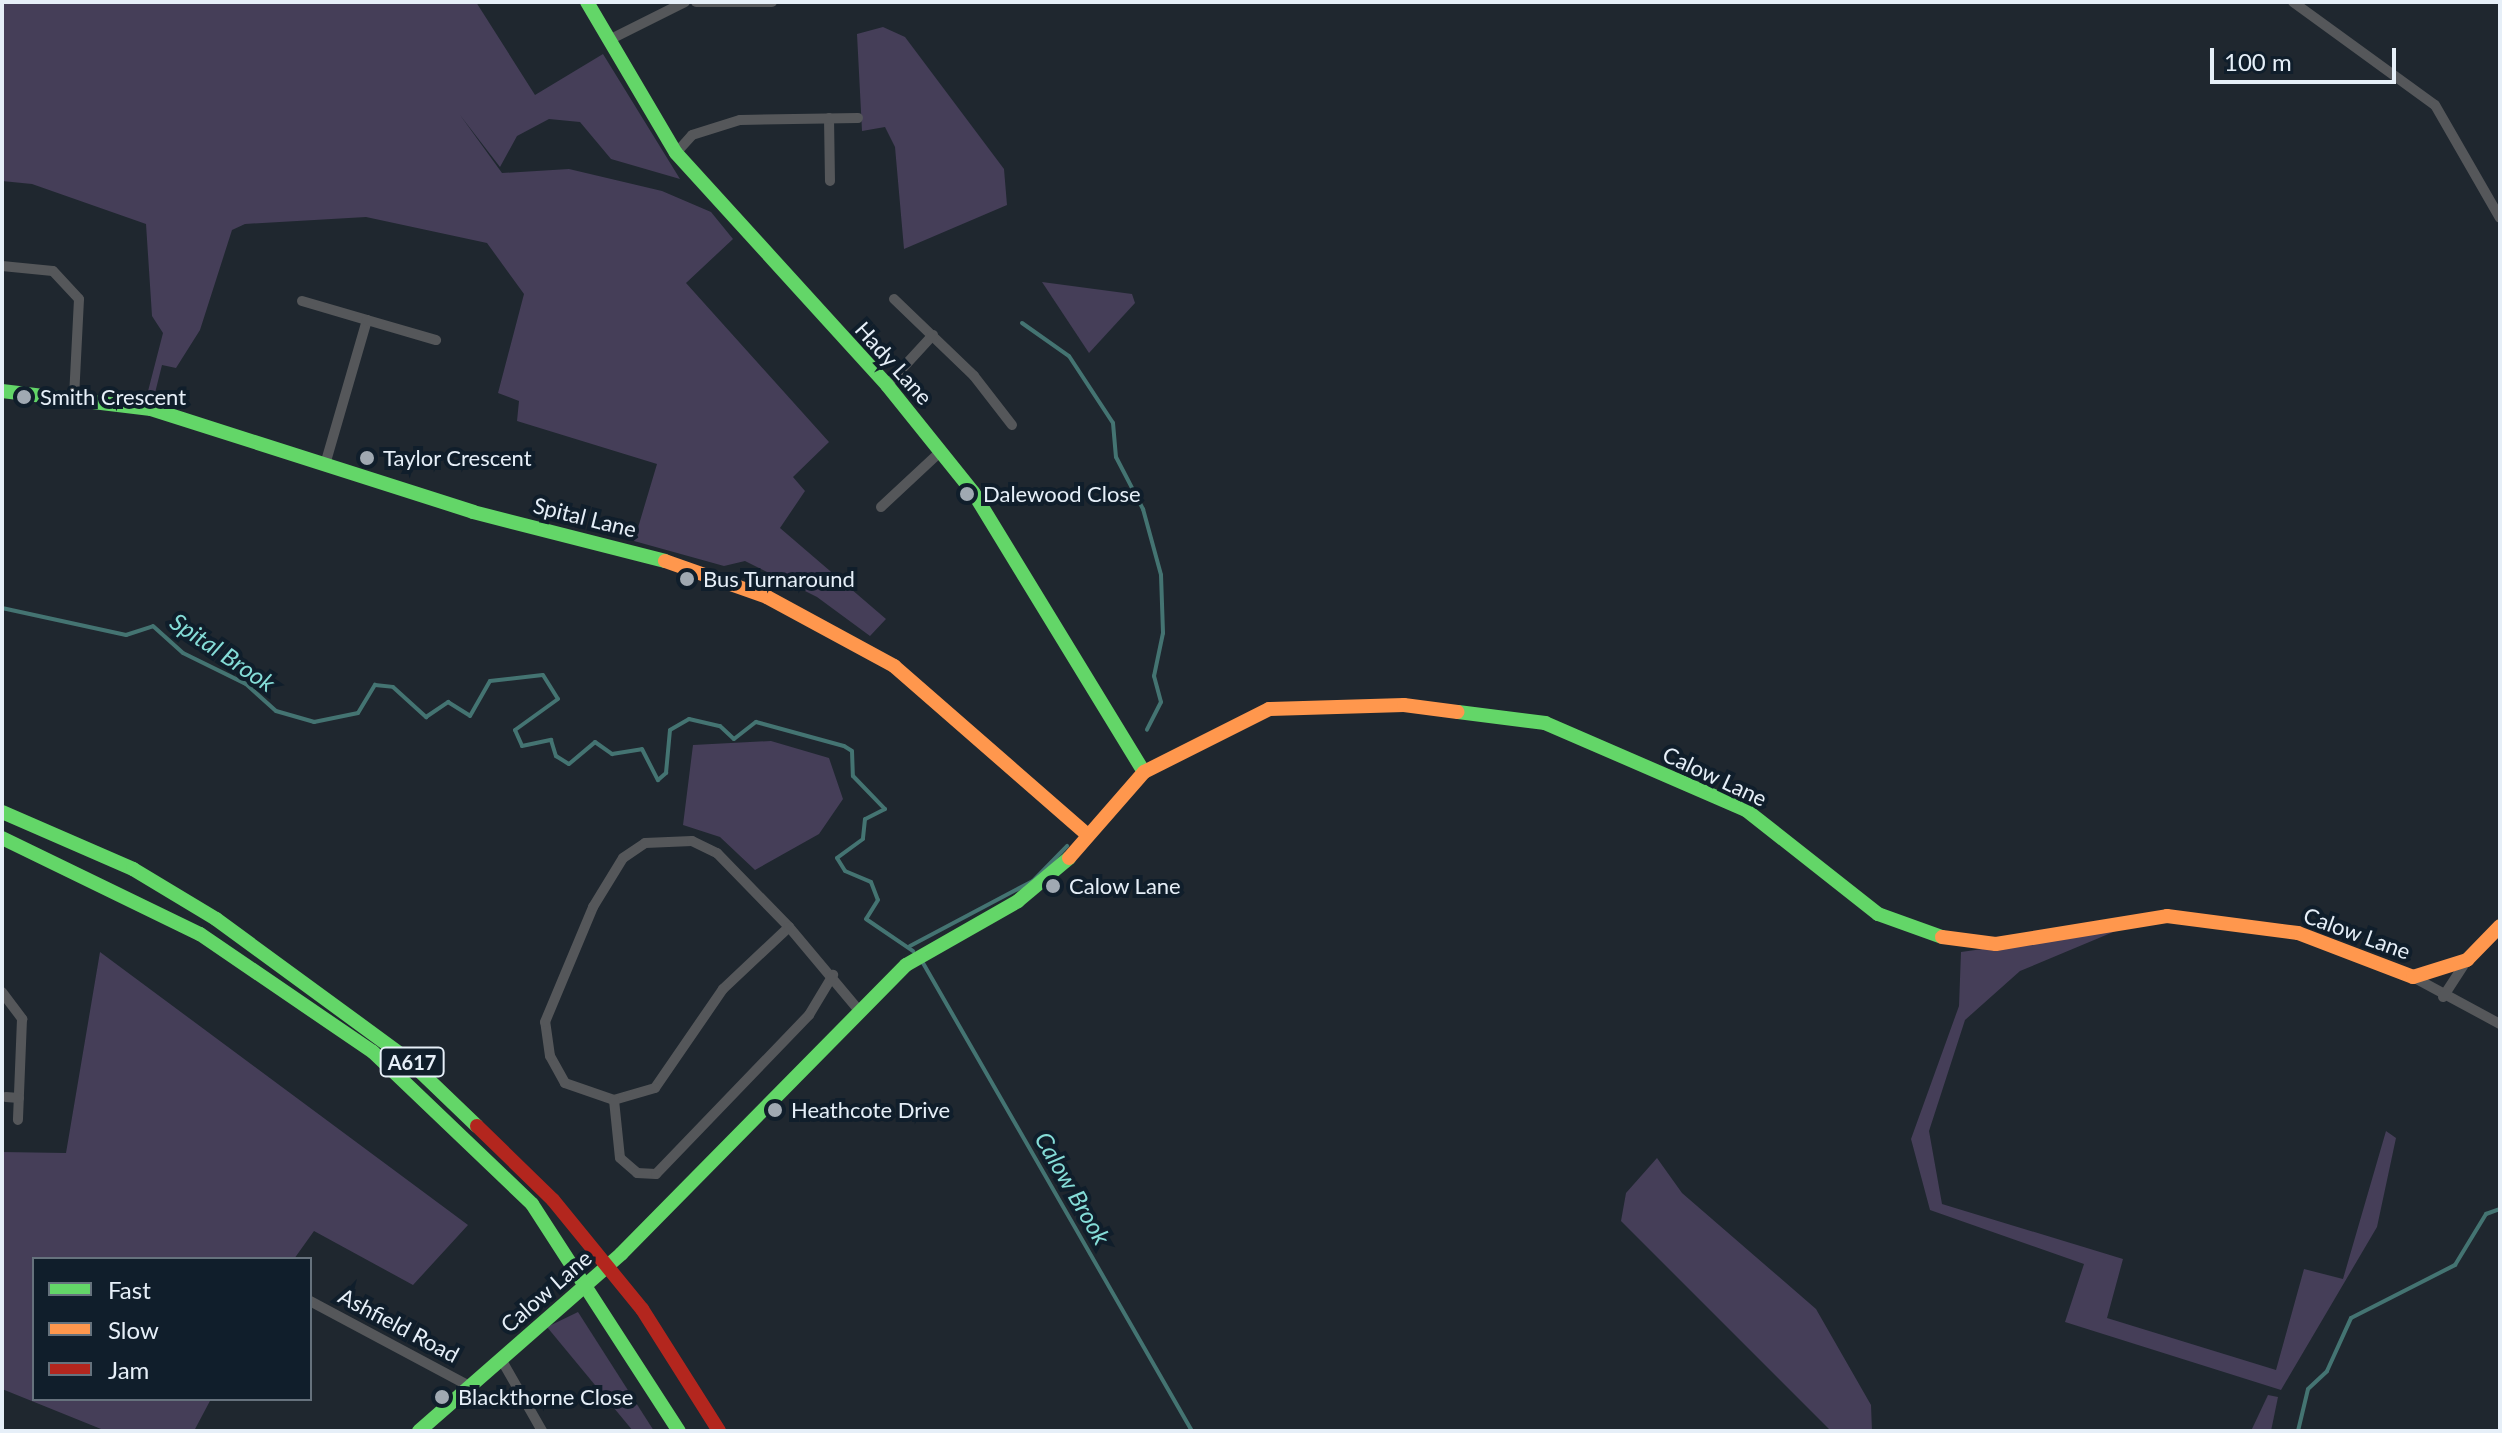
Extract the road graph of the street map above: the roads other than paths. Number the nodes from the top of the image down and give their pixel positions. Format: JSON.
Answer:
{"nodes":[{"id":1,"x":587,"y":2,"type":"edge"},
{"id":2,"x":685,"y":2,"type":"edge"},
{"id":3,"x":696,"y":2,"type":"edge"},
{"id":4,"x":772,"y":2,"type":"edge"},
{"id":5,"x":2293,"y":2,"type":"edge"},
{"id":6,"x":609,"y":40,"type":"junction"},
{"id":7,"x":829,"y":118,"type":"junction"},
{"id":8,"x":858,"y":118,"type":"dead end"},
{"id":9,"x":676,"y":153,"type":"junction"},
{"id":10,"x":830,"y":181,"type":"dead end"},
{"id":11,"x":2500,"y":218,"type":"edge"},
{"id":12,"x":2,"y":266,"type":"edge"},
{"id":13,"x":894,"y":299,"type":"dead end"},
{"id":14,"x":302,"y":301,"type":"dead end"},
{"id":15,"x":367,"y":320,"type":"junction"},
{"id":16,"x":933,"y":335,"type":"junction"},
{"id":17,"x":436,"y":340,"type":"dead end"},
{"id":18,"x":887,"y":385,"type":"junction"},
{"id":19,"x":2,"y":391,"type":"edge"},
{"id":20,"x":74,"y":398,"type":"junction"},
{"id":21,"x":1012,"y":425,"type":"dead end"},
{"id":22,"x":941,"y":451,"type":"junction"},
{"id":23,"x":325,"y":465,"type":"junction"},
{"id":24,"x":881,"y":507,"type":"dead end"},
{"id":25,"x":1144,"y":772,"type":"junction"},
{"id":26,"x":2,"y":812,"type":"edge"},
{"id":27,"x":1088,"y":835,"type":"junction"},
{"id":28,"x":2,"y":838,"type":"edge"},
{"id":29,"x":2500,"y":926,"type":"edge"},
{"id":30,"x":789,"y":927,"type":"junction"},
{"id":31,"x":2467,"y":960,"type":"junction"},
{"id":32,"x":833,"y":975,"type":"junction"},
{"id":33,"x":2413,"y":977,"type":"junction"},
{"id":34,"x":2,"y":992,"type":"edge"},
{"id":35,"x":2443,"y":997,"type":"junction"},
{"id":36,"x":857,"y":1008,"type":"junction"},
{"id":37,"x":2500,"y":1024,"type":"edge"},
{"id":38,"x":6,"y":1097,"type":"dead end"},
{"id":39,"x":19,"y":1098,"type":"junction"},
{"id":40,"x":614,"y":1100,"type":"junction"},
{"id":41,"x":18,"y":1120,"type":"dead end"},
{"id":42,"x":312,"y":1302,"type":"edge"},
{"id":43,"x":501,"y":1359,"type":"junction"},
{"id":44,"x":469,"y":1386,"type":"junction"},
{"id":45,"x":419,"y":1431,"type":"edge"},
{"id":46,"x":542,"y":1431,"type":"edge"},
{"id":47,"x":679,"y":1431,"type":"edge"},
{"id":48,"x":719,"y":1431,"type":"edge"}],
"edges":[{"from":1,"to":6,"type":"main road","name":"Hady Lane"},
{"from":2,"to":6,"type":"street"},
{"from":3,"to":4,"type":"street"},
{"from":5,"to":11,"type":"street"},
{"from":6,"to":9,"type":"main road","name":"Hady Lane"},
{"from":7,"to":8,"type":"street"},
{"from":7,"to":9,"type":"street"},
{"from":7,"to":10,"type":"street"},
{"from":9,"to":18,"type":"main road","name":"Hady Lane"},
{"from":12,"to":20,"type":"street"},
{"from":13,"to":16,"type":"street"},
{"from":14,"to":15,"type":"street"},
{"from":15,"to":17,"type":"street"},
{"from":15,"to":23,"type":"street"},
{"from":16,"to":18,"type":"street"},
{"from":16,"to":21,"type":"street"},
{"from":18,"to":22,"type":"main road","name":"Hady Lane"},
{"from":19,"to":20,"type":"main road","name":"Spital Lane"},
{"from":20,"to":23,"type":"main road","name":"Spital Lane"},
{"from":22,"to":24,"type":"street"},
{"from":22,"to":25,"type":"main road","name":"Hady Lane"},
{"from":23,"to":27,"type":"main road","name":"Spital Lane"},
{"from":25,"to":27,"type":"main road","name":"Calow Lane"},
{"from":25,"to":33,"type":"main road","name":"Calow Lane"},
{"from":26,"to":48,"type":"main road","number":"A617"},
{"from":27,"to":36,"type":"main road","name":"Calow Lane"},
{"from":28,"to":47,"type":"main road","number":"A617"},
{"from":29,"to":31,"type":"main road"},
{"from":30,"to":32,"type":"street"},
{"from":30,"to":40,"type":"street"},
{"from":30,"to":40,"type":"street"},
{"from":31,"to":33,"type":"main road"},
{"from":31,"to":35,"type":"street"},
{"from":32,"to":36,"type":"street"},
{"from":32,"to":40,"type":"street"},
{"from":33,"to":35,"type":"street"},
{"from":34,"to":39,"type":"street"},
{"from":35,"to":37,"type":"street"},
{"from":36,"to":43,"type":"main road","name":"Calow Lane"},
{"from":38,"to":39,"type":"street"},
{"from":39,"to":41,"type":"street"},
{"from":42,"to":44,"type":"street","name":"Ashfield Road"},
{"from":43,"to":44,"type":"main road","name":"Calow Lane"},
{"from":43,"to":46,"type":"street"},
{"from":44,"to":45,"type":"main road","name":"Calow Lane"}]}
